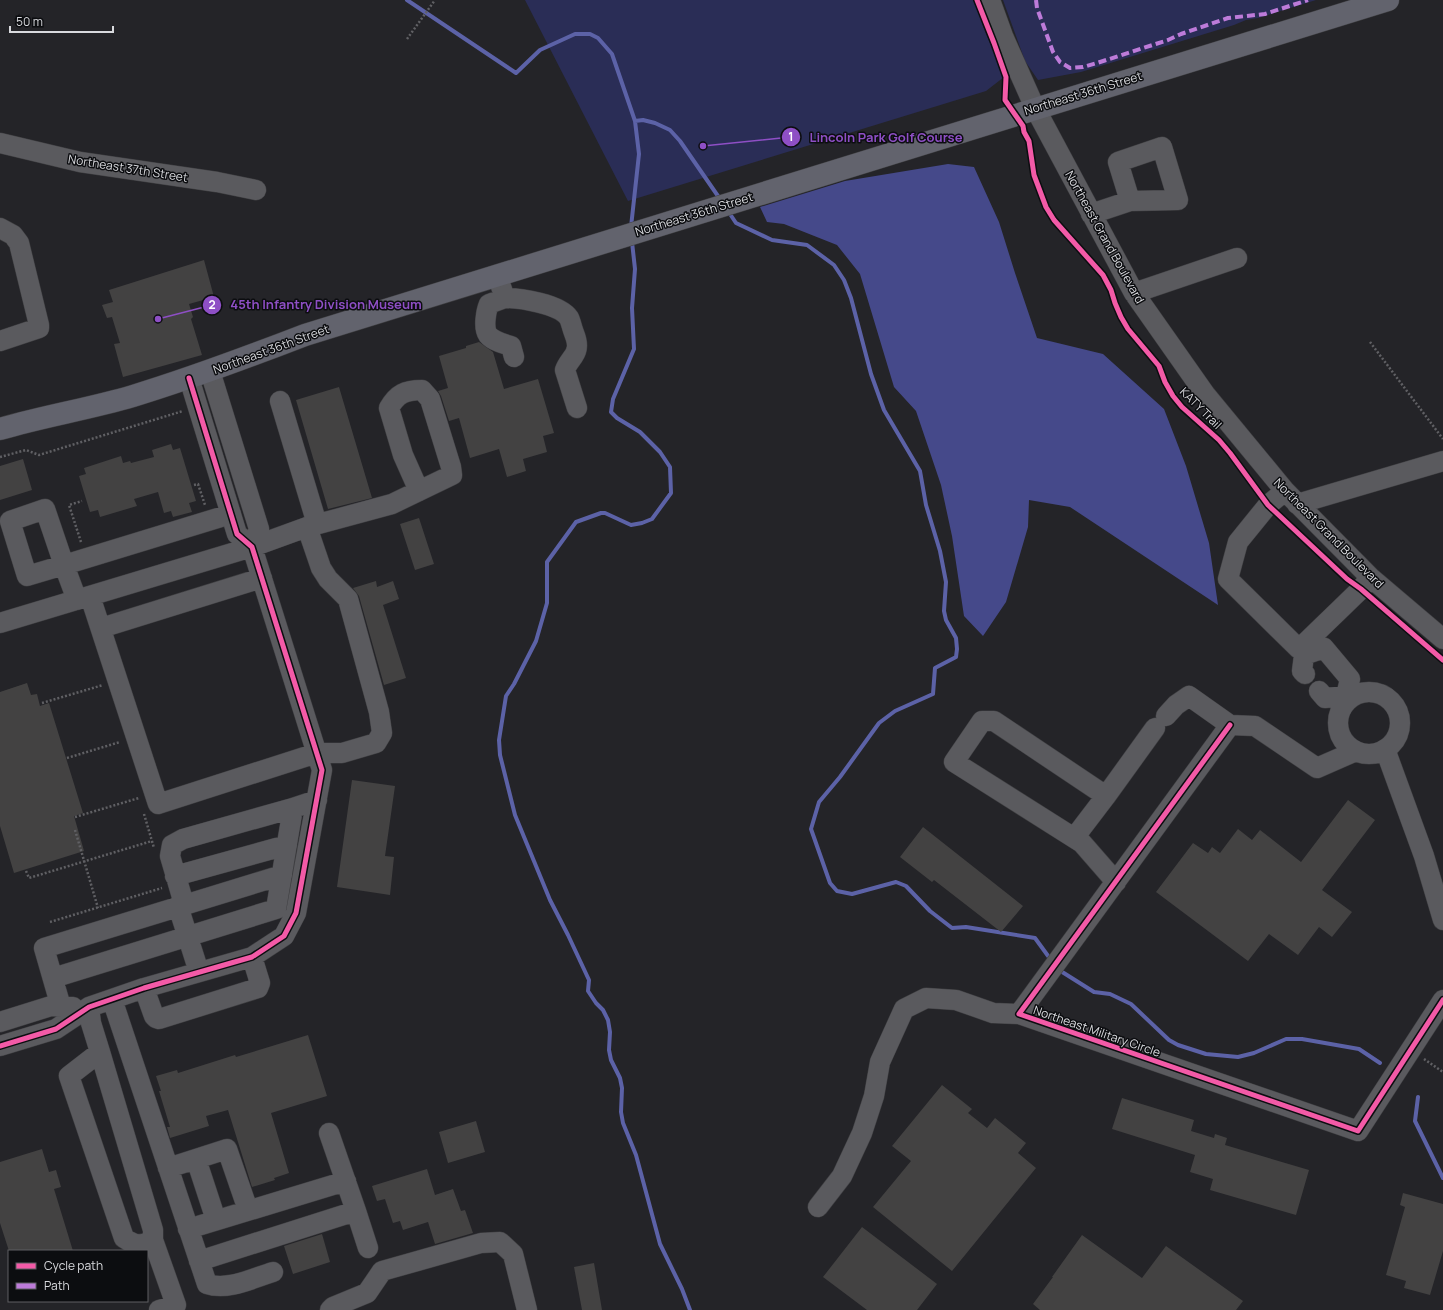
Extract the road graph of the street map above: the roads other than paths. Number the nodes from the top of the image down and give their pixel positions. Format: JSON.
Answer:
{"nodes":[{"id":1,"x":990,"y":0,"type":"edge"},
{"id":2,"x":1388,"y":0,"type":"edge"},
{"id":3,"x":1035,"y":108,"type":"junction"},
{"id":4,"x":0,"y":144,"type":"edge"},
{"id":5,"x":256,"y":190,"type":"dead end"},
{"id":6,"x":1130,"y":201,"type":"dead end"},
{"id":7,"x":1091,"y":214,"type":"junction"},
{"id":8,"x":0,"y":228,"type":"edge"},
{"id":9,"x":1237,"y":258,"type":"dead end"},
{"id":10,"x":497,"y":275,"type":"junction"},
{"id":11,"x":1134,"y":293,"type":"junction"},
{"id":12,"x":505,"y":298,"type":"junction"},
{"id":13,"x":0,"y":341,"type":"edge"},
{"id":14,"x":514,"y":357,"type":"dead end"},
{"id":15,"x":210,"y":371,"type":"junction"},
{"id":16,"x":189,"y":378,"type":"junction"},
{"id":17,"x":280,"y":401,"type":"dead end"},
{"id":18,"x":577,"y":408,"type":"dead end"},
{"id":19,"x":0,"y":429,"type":"edge"},
{"id":20,"x":1443,"y":461,"type":"edge"},
{"id":21,"x":419,"y":490,"type":"junction"},
{"id":22,"x":1291,"y":498,"type":"junction"},
{"id":23,"x":231,"y":514,"type":"junction"},
{"id":24,"x":312,"y":526,"type":"junction"},
{"id":25,"x":252,"y":547,"type":"junction"},
{"id":26,"x":1370,"y":577,"type":"junction"},
{"id":27,"x":262,"y":578,"type":"junction"},
{"id":28,"x":84,"y":598,"type":"junction"},
{"id":29,"x":0,"y":623,"type":"edge"},
{"id":30,"x":101,"y":628,"type":"junction"},
{"id":31,"x":1443,"y":639,"type":"edge"},
{"id":32,"x":1302,"y":659,"type":"junction"},
{"id":33,"x":1319,"y":691,"type":"dead end"},
{"id":34,"x":1347,"y":698,"type":"junction"},
{"id":35,"x":1230,"y":725,"type":"junction"},
{"id":36,"x":1385,"y":749,"type":"junction"},
{"id":37,"x":1356,"y":751,"type":"junction"},
{"id":38,"x":317,"y":753,"type":"junction"},
{"id":39,"x":1106,"y":796,"type":"junction"},
{"id":40,"x":316,"y":800,"type":"junction"},
{"id":41,"x":293,"y":808,"type":"junction"},
{"id":42,"x":1074,"y":838,"type":"junction"},
{"id":43,"x":287,"y":845,"type":"junction"},
{"id":44,"x":282,"y":875,"type":"junction"},
{"id":45,"x":171,"y":881,"type":"junction"},
{"id":46,"x":1116,"y":882,"type":"junction"},
{"id":47,"x":181,"y":905,"type":"junction"},
{"id":48,"x":1443,"y":920,"type":"edge"},
{"id":49,"x":188,"y":935,"type":"junction"},
{"id":50,"x":252,"y":957,"type":"junction"},
{"id":51,"x":199,"y":972,"type":"junction"},
{"id":52,"x":53,"y":978,"type":"junction"},
{"id":53,"x":144,"y":988,"type":"junction"},
{"id":54,"x":112,"y":999,"type":"junction"},
{"id":55,"x":1443,"y":1000,"type":"edge"},
{"id":56,"x":61,"y":1007,"type":"junction"},
{"id":57,"x":89,"y":1007,"type":"junction"},
{"id":58,"x":1020,"y":1014,"type":"junction"},
{"id":59,"x":0,"y":1022,"type":"edge"},
{"id":60,"x":0,"y":1046,"type":"edge"},
{"id":61,"x":100,"y":1052,"type":"junction"},
{"id":62,"x":329,"y":1133,"type":"dead end"},
{"id":63,"x":196,"y":1159,"type":"junction"},
{"id":64,"x":168,"y":1168,"type":"junction"},
{"id":65,"x":346,"y":1181,"type":"junction"},
{"id":66,"x":818,"y":1208,"type":"dead end"},
{"id":67,"x":248,"y":1210,"type":"junction"},
{"id":68,"x":356,"y":1211,"type":"junction"},
{"id":69,"x":216,"y":1220,"type":"junction"},
{"id":70,"x":188,"y":1229,"type":"junction"},
{"id":71,"x":153,"y":1235,"type":"junction"},
{"id":72,"x":368,"y":1248,"type":"dead end"},
{"id":73,"x":199,"y":1261,"type":"junction"},
{"id":74,"x":273,"y":1272,"type":"dead end"},
{"id":75,"x":369,"y":1301,"type":"edge"},
{"id":76,"x":159,"y":1310,"type":"edge"},
{"id":77,"x":330,"y":1310,"type":"edge"},
{"id":78,"x":527,"y":1310,"type":"edge"}],
"edges":[{"from":1,"to":3,"type":"street","name":"Northeast Grand Boulevard"},
{"from":2,"to":3,"type":"main road","name":"Northeast 36th Street"},
{"from":3,"to":7,"type":"street","name":"Northeast Grand Boulevard"},
{"from":3,"to":10,"type":"main road","name":"Northeast 36th Street"},
{"from":4,"to":5,"type":"street","name":"Northeast 37th Street"},
{"from":6,"to":7,"type":"street"},
{"from":7,"to":11,"type":"street","name":"Northeast Grand Boulevard"},
{"from":8,"to":13,"type":"street"},
{"from":9,"to":11,"type":"street"},
{"from":10,"to":12,"type":"street"},
{"from":10,"to":15,"type":"main road","name":"Northeast 36th Street"},
{"from":11,"to":22,"type":"street","name":"Northeast Grand Boulevard"},
{"from":12,"to":14,"type":"street"},
{"from":12,"to":18,"type":"street"},
{"from":15,"to":16,"type":"main road","name":"Northeast 36th Street"},
{"from":15,"to":25,"type":"street"},
{"from":16,"to":19,"type":"main road","name":"Northeast 36th Street"},
{"from":16,"to":23,"type":"street"},
{"from":17,"to":24,"type":"street"},
{"from":20,"to":22,"type":"street"},
{"from":21,"to":21,"type":"street"},
{"from":21,"to":24,"type":"street"},
{"from":22,"to":26,"type":"street","name":"Northeast Grand Boulevard"},
{"from":22,"to":32,"type":"street"},
{"from":23,"to":25,"type":"street"},
{"from":23,"to":28,"type":"street"},
{"from":24,"to":25,"type":"street"},
{"from":24,"to":38,"type":"street"},
{"from":25,"to":27,"type":"street"},
{"from":25,"to":28,"type":"street"},
{"from":26,"to":31,"type":"street","name":"Northeast Grand Boulevard"},
{"from":26,"to":32,"type":"street"},
{"from":27,"to":30,"type":"street"},
{"from":27,"to":38,"type":"street"},
{"from":28,"to":29,"type":"street"},
{"from":28,"to":30,"type":"street"},
{"from":30,"to":38,"type":"street"},
{"from":32,"to":34,"type":"street"},
{"from":33,"to":34,"type":"street"},
{"from":34,"to":36,"type":"street"},
{"from":34,"to":37,"type":"street"},
{"from":35,"to":37,"type":"street"},
{"from":35,"to":39,"type":"street"},
{"from":35,"to":46,"type":"street","name":"Northeast Military Circle"},
{"from":36,"to":37,"type":"street"},
{"from":36,"to":48,"type":"street"},
{"from":38,"to":40,"type":"street"},
{"from":39,"to":42,"type":"street"},
{"from":39,"to":42,"type":"street"},
{"from":40,"to":41,"type":"street"},
{"from":40,"to":50,"type":"street"},
{"from":41,"to":43,"type":"street"},
{"from":41,"to":45,"type":"street"},
{"from":42,"to":46,"type":"street"},
{"from":43,"to":44,"type":"street"},
{"from":43,"to":45,"type":"street"},
{"from":44,"to":47,"type":"street"},
{"from":44,"to":49,"type":"street"},
{"from":45,"to":47,"type":"street"},
{"from":46,"to":58,"type":"street","name":"Northeast Military Circle"},
{"from":47,"to":49,"type":"street"},
{"from":47,"to":52,"type":"street"},
{"from":49,"to":51,"type":"street"},
{"from":49,"to":52,"type":"street"},
{"from":50,"to":51,"type":"street"},
{"from":50,"to":53,"type":"street"},
{"from":51,"to":53,"type":"street"},
{"from":52,"to":56,"type":"street"},
{"from":53,"to":54,"type":"street"},
{"from":54,"to":57,"type":"street"},
{"from":54,"to":64,"type":"street"},
{"from":55,"to":58,"type":"street","name":"Northeast Military Circle"},
{"from":56,"to":57,"type":"street"},
{"from":56,"to":59,"type":"street"},
{"from":57,"to":60,"type":"street"},
{"from":57,"to":61,"type":"street"},
{"from":58,"to":66,"type":"street"},
{"from":61,"to":71,"type":"street"},
{"from":61,"to":71,"type":"street"},
{"from":62,"to":65,"type":"street"},
{"from":63,"to":64,"type":"street"},
{"from":63,"to":67,"type":"street"},
{"from":63,"to":69,"type":"street"},
{"from":64,"to":70,"type":"street"},
{"from":65,"to":67,"type":"street"},
{"from":65,"to":68,"type":"street"},
{"from":67,"to":69,"type":"street"},
{"from":68,"to":72,"type":"street"},
{"from":68,"to":73,"type":"street"},
{"from":69,"to":70,"type":"street"},
{"from":70,"to":73,"type":"street"},
{"from":71,"to":76,"type":"street"},
{"from":73,"to":74,"type":"street"},
{"from":75,"to":77,"type":"street"},
{"from":75,"to":78,"type":"street"}]}
